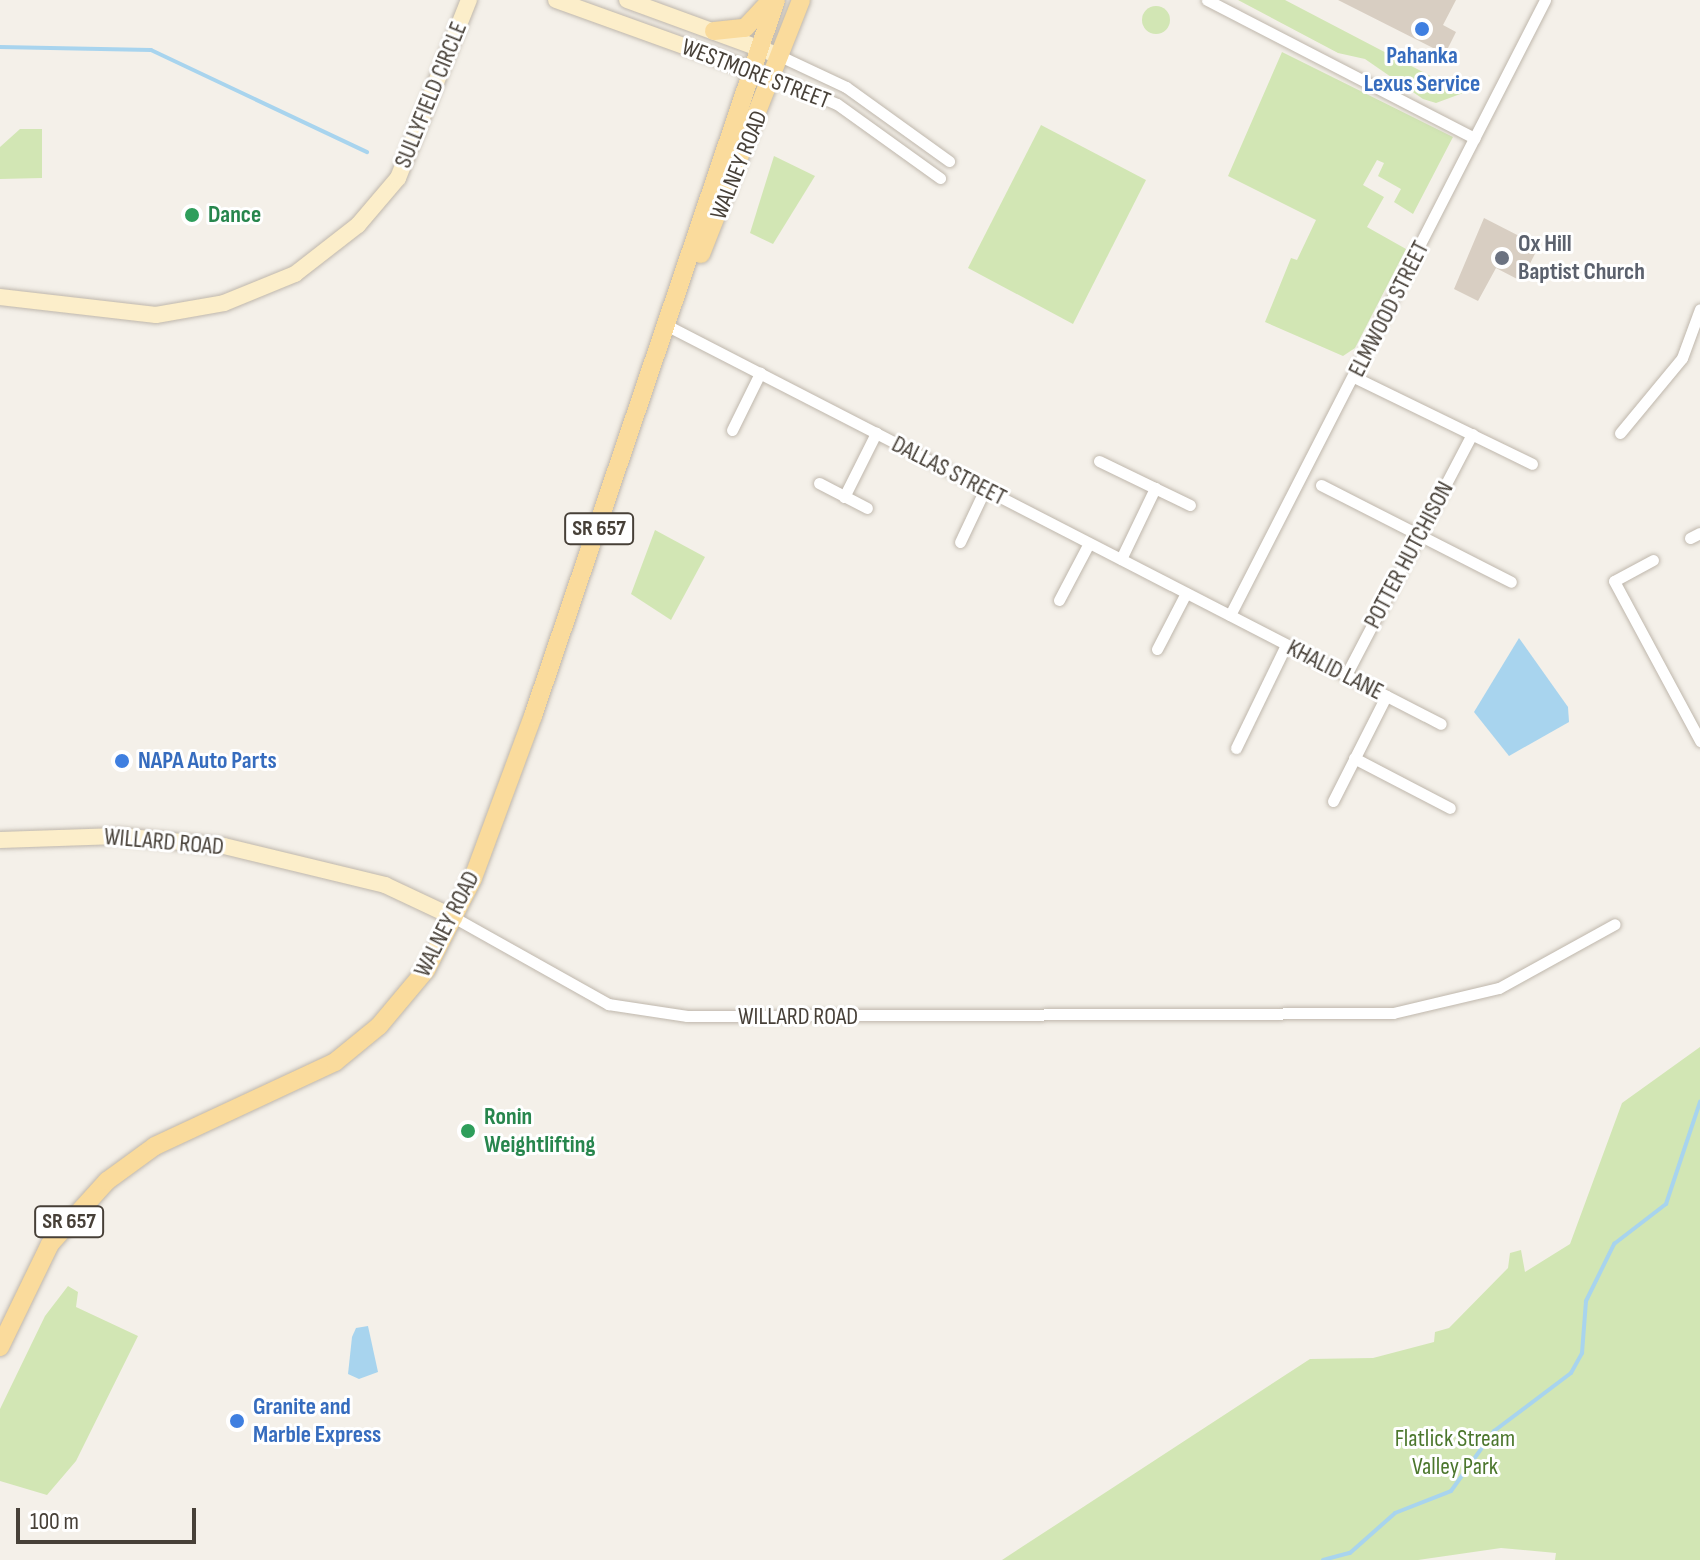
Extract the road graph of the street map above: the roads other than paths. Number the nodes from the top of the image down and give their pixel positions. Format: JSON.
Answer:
{"nodes":[{"id":1,"x":469,"y":0,"type":"edge"},
{"id":2,"x":556,"y":0,"type":"edge"},
{"id":3,"x":627,"y":0,"type":"edge"},
{"id":4,"x":774,"y":0,"type":"edge"},
{"id":5,"x":801,"y":0,"type":"edge"},
{"id":6,"x":1207,"y":0,"type":"edge"},
{"id":7,"x":1545,"y":0,"type":"edge"},
{"id":8,"x":714,"y":31,"type":"junction"},
{"id":9,"x":760,"y":49,"type":"junction"},
{"id":10,"x":780,"y":56,"type":"junction"},
{"id":11,"x":753,"y":70,"type":"junction"},
{"id":12,"x":773,"y":77,"type":"junction"},
{"id":13,"x":1474,"y":138,"type":"junction"},
{"id":14,"x":949,"y":161,"type":"dead end"},
{"id":15,"x":940,"y":178,"type":"dead end"},
{"id":16,"x":0,"y":297,"type":"edge"},
{"id":17,"x":1700,"y":309,"type":"edge"},
{"id":18,"x":668,"y":326,"type":"junction"},
{"id":19,"x":760,"y":373,"type":"junction"},
{"id":20,"x":1354,"y":377,"type":"junction"},
{"id":21,"x":732,"y":430,"type":"dead end"},
{"id":22,"x":876,"y":433,"type":"junction"},
{"id":23,"x":1620,"y":433,"type":"dead end"},
{"id":24,"x":1472,"y":434,"type":"junction"},
{"id":25,"x":1099,"y":461,"type":"dead end"},
{"id":26,"x":1532,"y":464,"type":"dead end"},
{"id":27,"x":819,"y":483,"type":"dead end"},
{"id":28,"x":1321,"y":485,"type":"dead end"},
{"id":29,"x":1155,"y":488,"type":"junction"},
{"id":30,"x":985,"y":489,"type":"junction"},
{"id":31,"x":844,"y":497,"type":"junction"},
{"id":32,"x":1190,"y":505,"type":"dead end"},
{"id":33,"x":867,"y":508,"type":"dead end"},
{"id":34,"x":1419,"y":535,"type":"junction"},
{"id":35,"x":960,"y":542,"type":"dead end"},
{"id":36,"x":1089,"y":543,"type":"junction"},
{"id":37,"x":1121,"y":559,"type":"junction"},
{"id":38,"x":1653,"y":560,"type":"dead end"},
{"id":39,"x":1511,"y":582,"type":"dead end"},
{"id":40,"x":1186,"y":593,"type":"junction"},
{"id":41,"x":1059,"y":600,"type":"dead end"},
{"id":42,"x":1230,"y":615,"type":"junction"},
{"id":43,"x":1286,"y":645,"type":"junction"},
{"id":44,"x":1157,"y":649,"type":"dead end"},
{"id":45,"x":1346,"y":675,"type":"junction"},
{"id":46,"x":1386,"y":696,"type":"junction"},
{"id":47,"x":1441,"y":724,"type":"dead end"},
{"id":48,"x":1698,"y":733,"type":"edge"},
{"id":49,"x":1236,"y":748,"type":"dead end"},
{"id":50,"x":1354,"y":758,"type":"junction"},
{"id":51,"x":1333,"y":801,"type":"dead end"},
{"id":52,"x":1450,"y":808,"type":"dead end"},
{"id":53,"x":0,"y":840,"type":"edge"},
{"id":54,"x":455,"y":918,"type":"junction"},
{"id":55,"x":1615,"y":924,"type":"dead end"},
{"id":56,"x":0,"y":1347,"type":"edge"}],
"edges":[{"from":1,"to":16,"type":"street","name":"SULLYFIELD CIRCLE"},
{"from":2,"to":11,"type":"street","name":"WESTMORE STREET"},
{"from":3,"to":8,"type":"street","name":"WESTMORE STREET"},
{"from":4,"to":8,"type":"main road"},
{"from":4,"to":9,"type":"main road","name":"WALNEY ROAD","number":"SR 657"},
{"from":5,"to":10,"type":"main road","name":"WALNEY ROAD","number":"SR 657"},
{"from":6,"to":13,"type":"street"},
{"from":7,"to":13,"type":"street","name":"ELMWOOD STREET"},
{"from":8,"to":9,"type":"street","name":"WESTMORE STREET"},
{"from":9,"to":10,"type":"street","name":"WESTMORE STREET"},
{"from":9,"to":11,"type":"main road","name":"WALNEY ROAD","number":"SR 657"},
{"from":10,"to":12,"type":"main road","name":"WALNEY ROAD","number":"SR 657"},
{"from":10,"to":14,"type":"street","name":"WESTMORE STREET"},
{"from":11,"to":12,"type":"street","name":"WESTMORE STREET"},
{"from":11,"to":18,"type":"main road","name":"WALNEY ROAD","number":"SR 657"},
{"from":12,"to":15,"type":"street","name":"WESTMORE STREET"},
{"from":12,"to":18,"type":"main road","name":"WALNEY ROAD","number":"SR 657"},
{"from":13,"to":20,"type":"street","name":"ELMWOOD STREET"},
{"from":17,"to":23,"type":"street"},
{"from":18,"to":19,"type":"street","name":"DALLAS STREET"},
{"from":18,"to":54,"type":"main road","name":"WALNEY ROAD","number":"SR 657"},
{"from":19,"to":21,"type":"street"},
{"from":19,"to":22,"type":"street","name":"DALLAS STREET"},
{"from":20,"to":24,"type":"street"},
{"from":20,"to":42,"type":"street","name":"ELMWOOD STREET"},
{"from":22,"to":30,"type":"street","name":"DALLAS STREET"},
{"from":22,"to":31,"type":"street"},
{"from":24,"to":26,"type":"street"},
{"from":24,"to":34,"type":"street","name":"POTTER HUTCHISON"},
{"from":25,"to":29,"type":"street"},
{"from":27,"to":31,"type":"street"},
{"from":28,"to":34,"type":"street"},
{"from":29,"to":32,"type":"street"},
{"from":29,"to":37,"type":"street"},
{"from":30,"to":35,"type":"street"},
{"from":30,"to":36,"type":"street","name":"DALLAS STREET"},
{"from":31,"to":33,"type":"street"},
{"from":34,"to":39,"type":"street"},
{"from":34,"to":45,"type":"street","name":"POTTER HUTCHISON"},
{"from":36,"to":37,"type":"street","name":"DALLAS STREET"},
{"from":36,"to":41,"type":"street"},
{"from":37,"to":40,"type":"street","name":"DALLAS STREET"},
{"from":38,"to":48,"type":"street"},
{"from":40,"to":42,"type":"street","name":"DALLAS STREET"},
{"from":40,"to":44,"type":"street"},
{"from":42,"to":43,"type":"street","name":"KHALID LANE"},
{"from":43,"to":45,"type":"street","name":"KHALID LANE"},
{"from":43,"to":49,"type":"street"},
{"from":45,"to":46,"type":"street","name":"KHALID LANE"},
{"from":46,"to":47,"type":"street","name":"KHALID LANE"},
{"from":46,"to":50,"type":"street"},
{"from":50,"to":51,"type":"street"},
{"from":50,"to":52,"type":"street"},
{"from":53,"to":54,"type":"street","name":"WILLARD ROAD"},
{"from":54,"to":55,"type":"street","name":"WILLARD ROAD"},
{"from":54,"to":56,"type":"main road","name":"WALNEY ROAD","number":"SR 657"}]}
